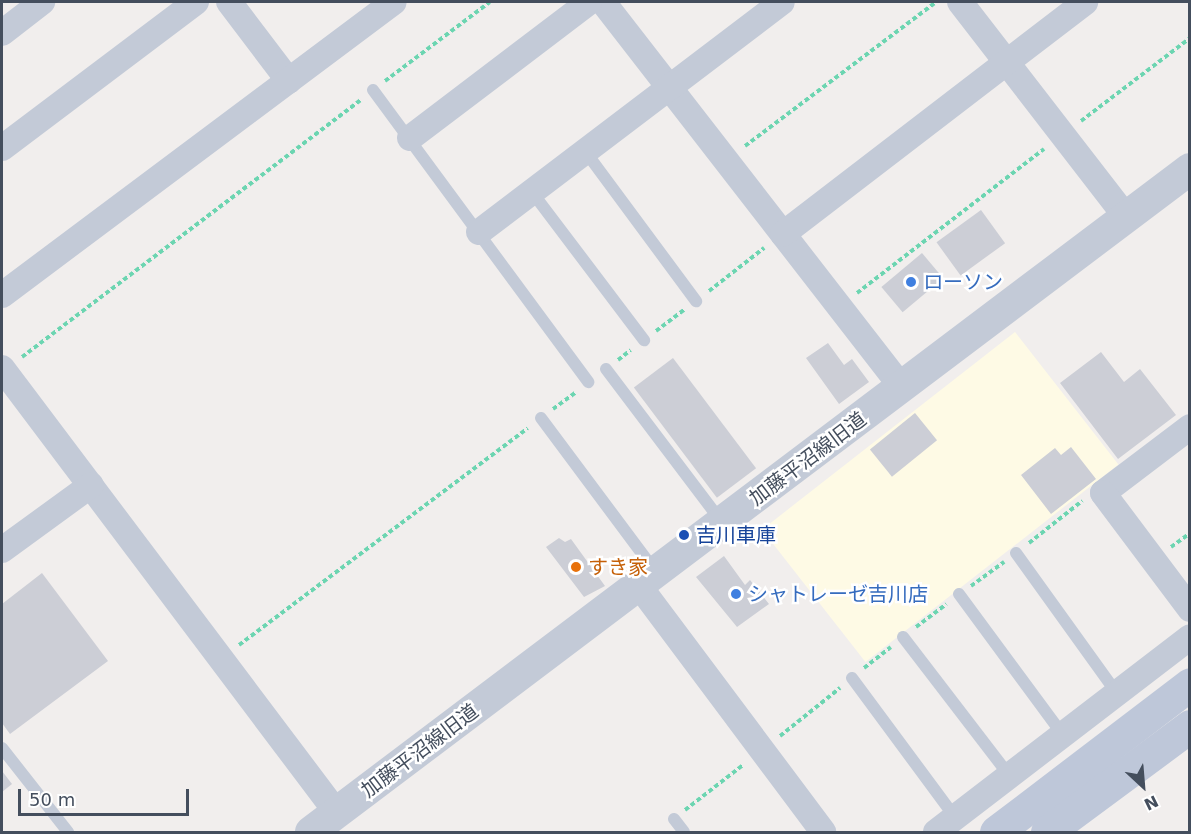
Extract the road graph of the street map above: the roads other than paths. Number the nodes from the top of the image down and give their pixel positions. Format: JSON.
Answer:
{"nodes":[{"id":1,"x":42,"y":2,"type":"edge"},
{"id":2,"x":196,"y":2,"type":"edge"},
{"id":3,"x":229,"y":2,"type":"edge"},
{"id":4,"x":393,"y":2,"type":"edge"},
{"id":5,"x":590,"y":2,"type":"edge"},
{"id":6,"x":603,"y":2,"type":"edge"},
{"id":7,"x":782,"y":2,"type":"edge"},
{"id":8,"x":960,"y":2,"type":"edge"},
{"id":9,"x":1085,"y":2,"type":"edge"},
{"id":10,"x":2,"y":33,"type":"edge"},
{"id":11,"x":1007,"y":61,"type":"junction"},
{"id":12,"x":289,"y":81,"type":"junction"},
{"id":13,"x":669,"y":86,"type":"junction"},
{"id":14,"x":373,"y":90,"type":"road end"},
{"id":15,"x":410,"y":138,"type":"junction"},
{"id":16,"x":2,"y":148,"type":"edge"},
{"id":17,"x":585,"y":151,"type":"junction"},
{"id":18,"x":1190,"y":169,"type":"edge"},
{"id":19,"x":532,"y":192,"type":"junction"},
{"id":20,"x":1126,"y":217,"type":"junction"},
{"id":21,"x":479,"y":232,"type":"junction"},
{"id":22,"x":783,"y":234,"type":"junction"},
{"id":23,"x":2,"y":295,"type":"edge"},
{"id":24,"x":696,"y":301,"type":"road end"},
{"id":25,"x":644,"y":340,"type":"road end"},
{"id":26,"x":606,"y":369,"type":"road end"},
{"id":27,"x":3,"y":373,"type":"edge"},
{"id":28,"x":588,"y":382,"type":"road end"},
{"id":29,"x":903,"y":387,"type":"junction"},
{"id":30,"x":541,"y":418,"type":"road end"},
{"id":31,"x":1190,"y":427,"type":"edge"},
{"id":32,"x":91,"y":485,"type":"junction"},
{"id":33,"x":723,"y":524,"type":"junction"},
{"id":34,"x":2,"y":550,"type":"edge"},
{"id":35,"x":1016,"y":553,"type":"road end"},
{"id":36,"x":649,"y":580,"type":"junction"},
{"id":37,"x":959,"y":594,"type":"road end"},
{"id":38,"x":1190,"y":609,"type":"edge"},
{"id":39,"x":903,"y":637,"type":"road end"},
{"id":40,"x":1190,"y":637,"type":"edge"},
{"id":41,"x":852,"y":678,"type":"road end"},
{"id":42,"x":1190,"y":684,"type":"edge"},
{"id":43,"x":1115,"y":693,"type":"junction"},
{"id":44,"x":1136,"y":725,"type":"junction"},
{"id":45,"x":1190,"y":726,"type":"edge"},
{"id":46,"x":1063,"y":735,"type":"junction"},
{"id":47,"x":2,"y":748,"type":"edge"},
{"id":48,"x":1009,"y":775,"type":"junction"},
{"id":49,"x":337,"y":813,"type":"junction"},
{"id":50,"x":674,"y":819,"type":"road end"},
{"id":51,"x":945,"y":825,"type":"edge"},
{"id":52,"x":68,"y":832,"type":"edge"},
{"id":53,"x":311,"y":832,"type":"edge"},
{"id":54,"x":684,"y":832,"type":"edge"},
{"id":55,"x":823,"y":832,"type":"edge"},
{"id":56,"x":996,"y":832,"type":"edge"},
{"id":57,"x":1047,"y":832,"type":"edge"}],
"edges":[{"from":1,"to":10,"type":"street"},
{"from":2,"to":16,"type":"street"},
{"from":3,"to":12,"type":"street"},
{"from":4,"to":12,"type":"street"},
{"from":5,"to":15,"type":"street"},
{"from":6,"to":13,"type":"street"},
{"from":7,"to":13,"type":"street"},
{"from":8,"to":11,"type":"street"},
{"from":9,"to":11,"type":"street"},
{"from":11,"to":20,"type":"street"},
{"from":11,"to":22,"type":"street"},
{"from":12,"to":23,"type":"street"},
{"from":13,"to":17,"type":"street"},
{"from":13,"to":22,"type":"street"},
{"from":14,"to":15,"type":"lane"},
{"from":15,"to":21,"type":"lane"},
{"from":17,"to":19,"type":"street"},
{"from":17,"to":24,"type":"lane"},
{"from":18,"to":20,"type":"street","name":"加藤平沼線旧道"},
{"from":19,"to":21,"type":"street"},
{"from":19,"to":25,"type":"lane"},
{"from":20,"to":29,"type":"street","name":"加藤平沼線旧道"},
{"from":21,"to":28,"type":"lane"},
{"from":22,"to":29,"type":"street"},
{"from":26,"to":33,"type":"lane"},
{"from":27,"to":32,"type":"street"},
{"from":29,"to":33,"type":"street","name":"加藤平沼線旧道"},
{"from":30,"to":36,"type":"lane"},
{"from":31,"to":38,"type":"street"},
{"from":32,"to":34,"type":"street"},
{"from":32,"to":49,"type":"street"},
{"from":33,"to":36,"type":"street","name":"加藤平沼線旧道"},
{"from":35,"to":43,"type":"lane"},
{"from":36,"to":49,"type":"street","name":"加藤平沼線旧道"},
{"from":36,"to":55,"type":"street"},
{"from":37,"to":46,"type":"lane"},
{"from":39,"to":48,"type":"lane"},
{"from":40,"to":43,"type":"street"},
{"from":41,"to":51,"type":"lane"},
{"from":42,"to":44,"type":"main road"},
{"from":43,"to":44,"type":"street"},
{"from":43,"to":46,"type":"street"},
{"from":44,"to":56,"type":"main road"},
{"from":45,"to":57,"type":"main road"},
{"from":46,"to":48,"type":"street"},
{"from":47,"to":52,"type":"lane"},
{"from":48,"to":51,"type":"street"},
{"from":49,"to":53,"type":"street","name":"加藤平沼線旧道"},
{"from":50,"to":54,"type":"lane"}]}
